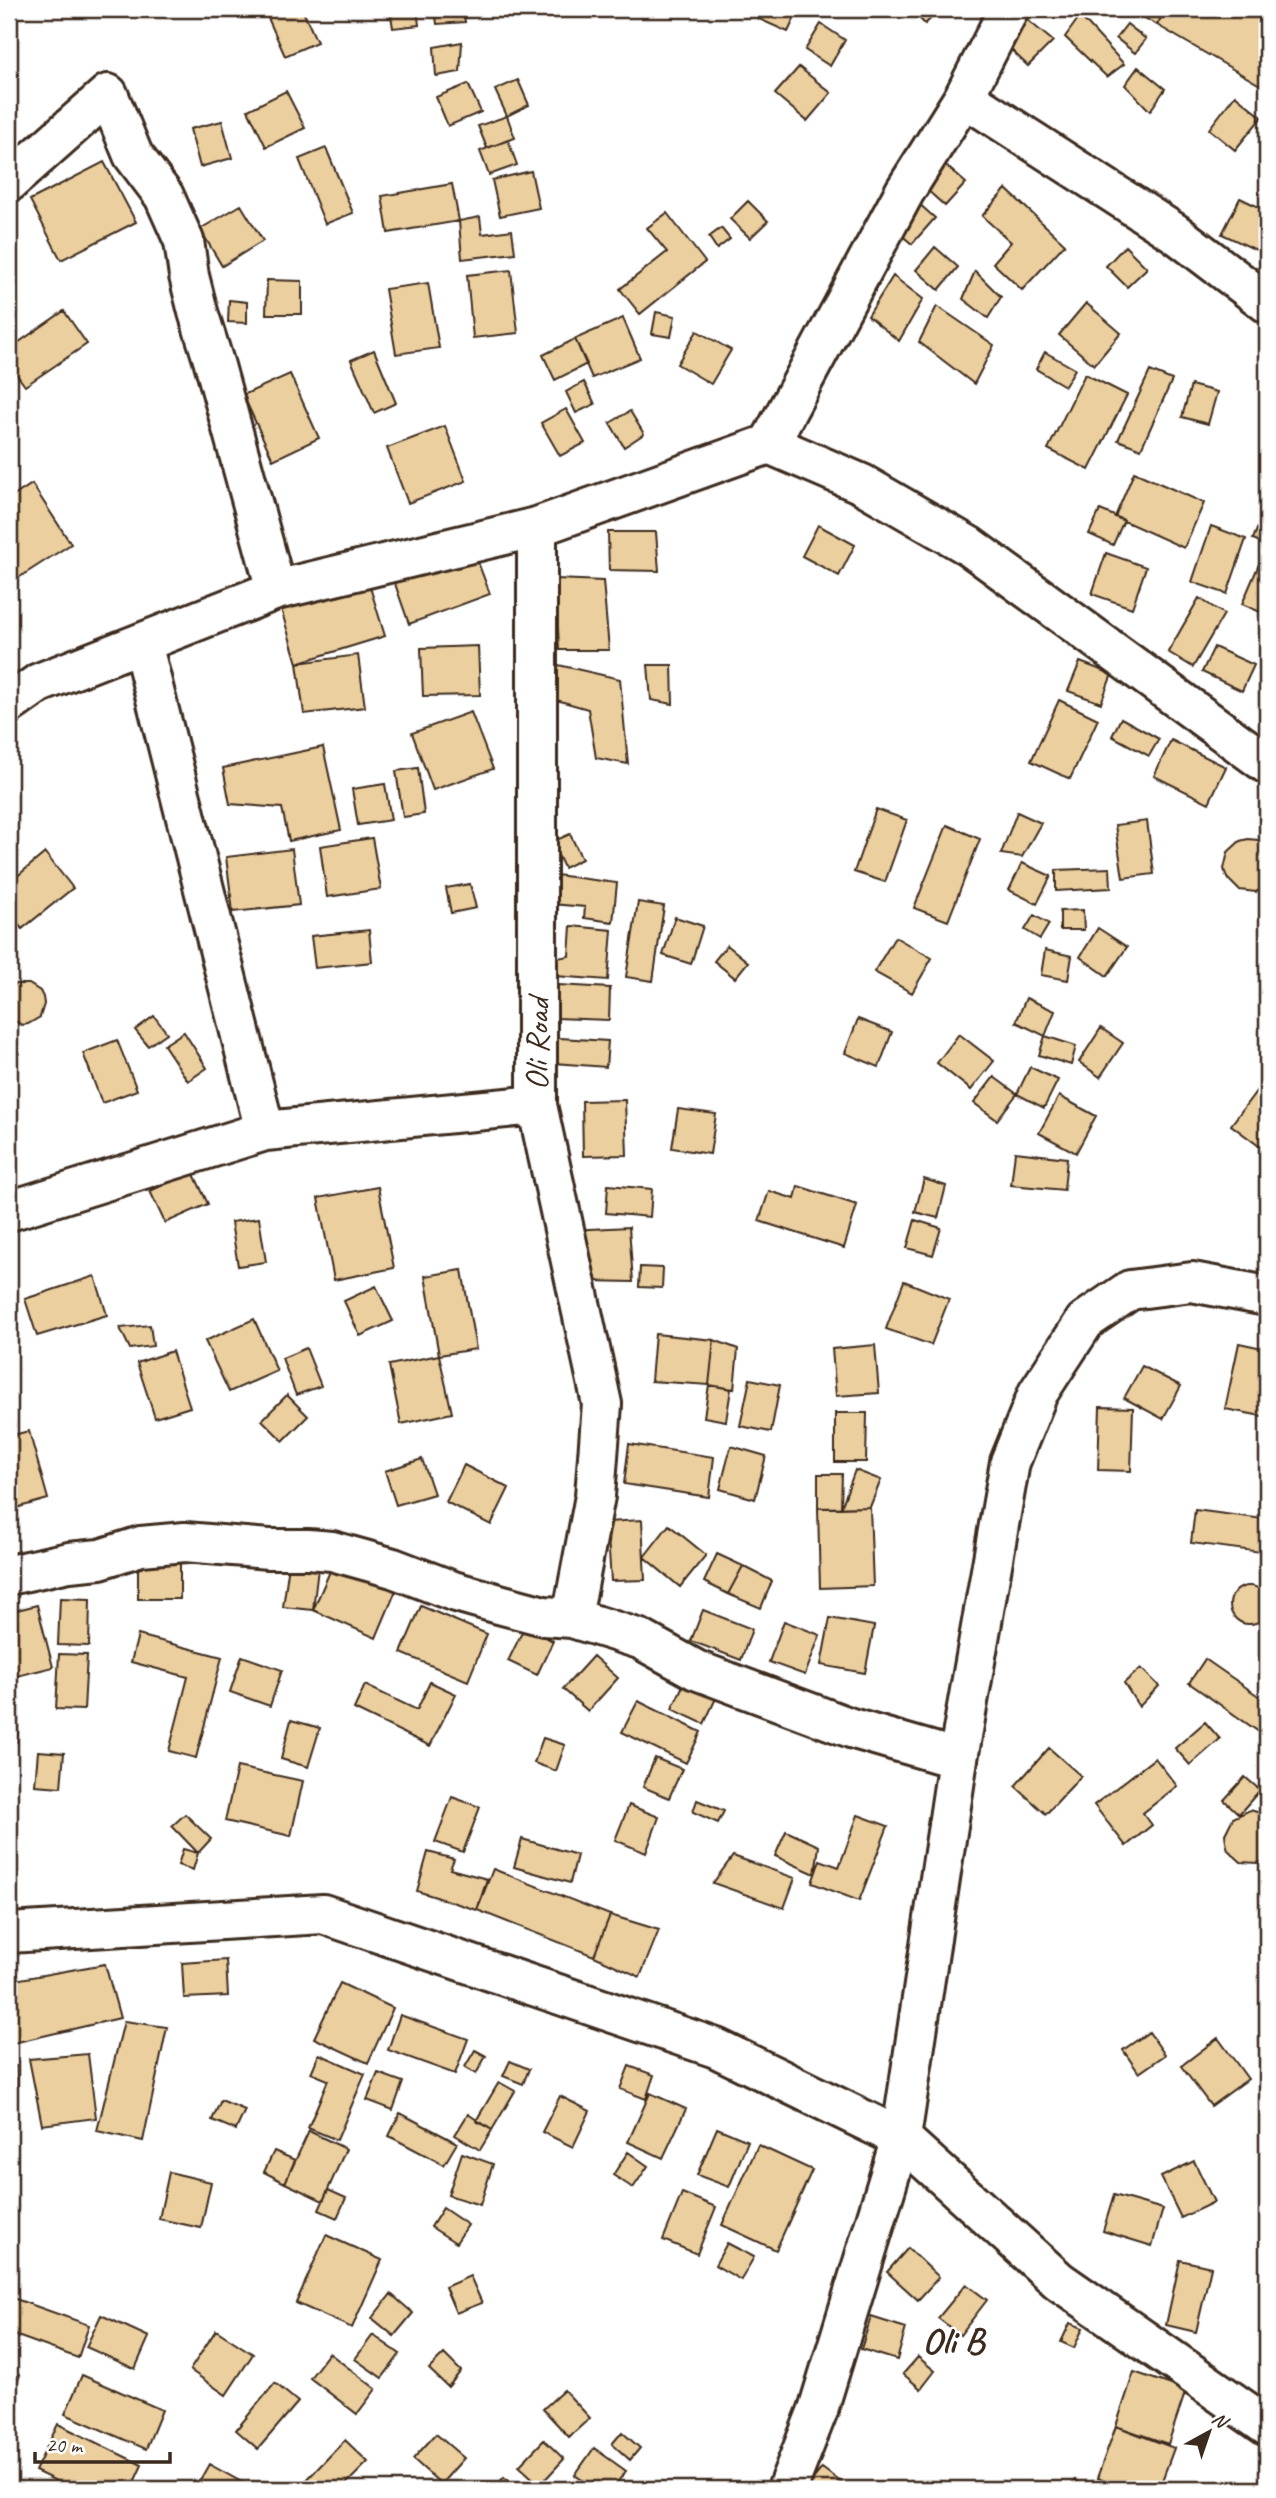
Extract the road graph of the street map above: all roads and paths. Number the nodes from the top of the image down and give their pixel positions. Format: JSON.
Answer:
{"nodes":[{"id":1,"x":1009,"y":9,"type":"edge"},
{"id":2,"x":964,"y":97,"type":"junction"},
{"id":3,"x":9,"y":182,"type":"edge"},
{"id":4,"x":1267,"y":303,"type":"edge"},
{"id":5,"x":769,"y":444,"type":"junction"},
{"id":6,"x":537,"y":527,"type":"junction"},
{"id":7,"x":276,"y":590,"type":"junction"},
{"id":8,"x":142,"y":643,"type":"junction"},
{"id":9,"x":9,"y":704,"type":"edge"},
{"id":10,"x":1267,"y":764,"type":"edge"},
{"id":11,"x":537,"y":1105,"type":"junction"},
{"id":12,"x":265,"y":1131,"type":"junction"},
{"id":13,"x":9,"y":1211,"type":"edge"},
{"id":14,"x":1267,"y":1296,"type":"edge"},
{"id":15,"x":9,"y":1576,"type":"edge"},
{"id":16,"x":572,"y":1618,"type":"junction"},
{"id":17,"x":958,"y":1759,"type":"junction"},
{"id":18,"x":9,"y":1933,"type":"edge"},
{"id":19,"x":901,"y":2138,"type":"junction"},
{"id":20,"x":1267,"y":2426,"type":"edge"},
{"id":21,"x":787,"y":2489,"type":"edge"}],
"edges":[{"from":1,"to":2,"type":"street"},
{"from":2,"to":4,"type":"street"},
{"from":2,"to":5,"type":"street"},
{"from":3,"to":7,"type":"street"},
{"from":5,"to":6,"type":"street"},
{"from":5,"to":10,"type":"street"},
{"from":6,"to":7,"type":"street"},
{"from":6,"to":11,"type":"street","name":"Oli Road"},
{"from":7,"to":8,"type":"street"},
{"from":8,"to":9,"type":"street"},
{"from":8,"to":12,"type":"street"},
{"from":11,"to":12,"type":"street","name":"Oli Road"},
{"from":11,"to":16,"type":"street"},
{"from":12,"to":13,"type":"street","name":"Oli Road"},
{"from":14,"to":17,"type":"street"},
{"from":15,"to":16,"type":"street"},
{"from":16,"to":17,"type":"street"},
{"from":17,"to":19,"type":"street"},
{"from":18,"to":19,"type":"street"},
{"from":19,"to":20,"type":"street"},
{"from":19,"to":21,"type":"street"}]}
